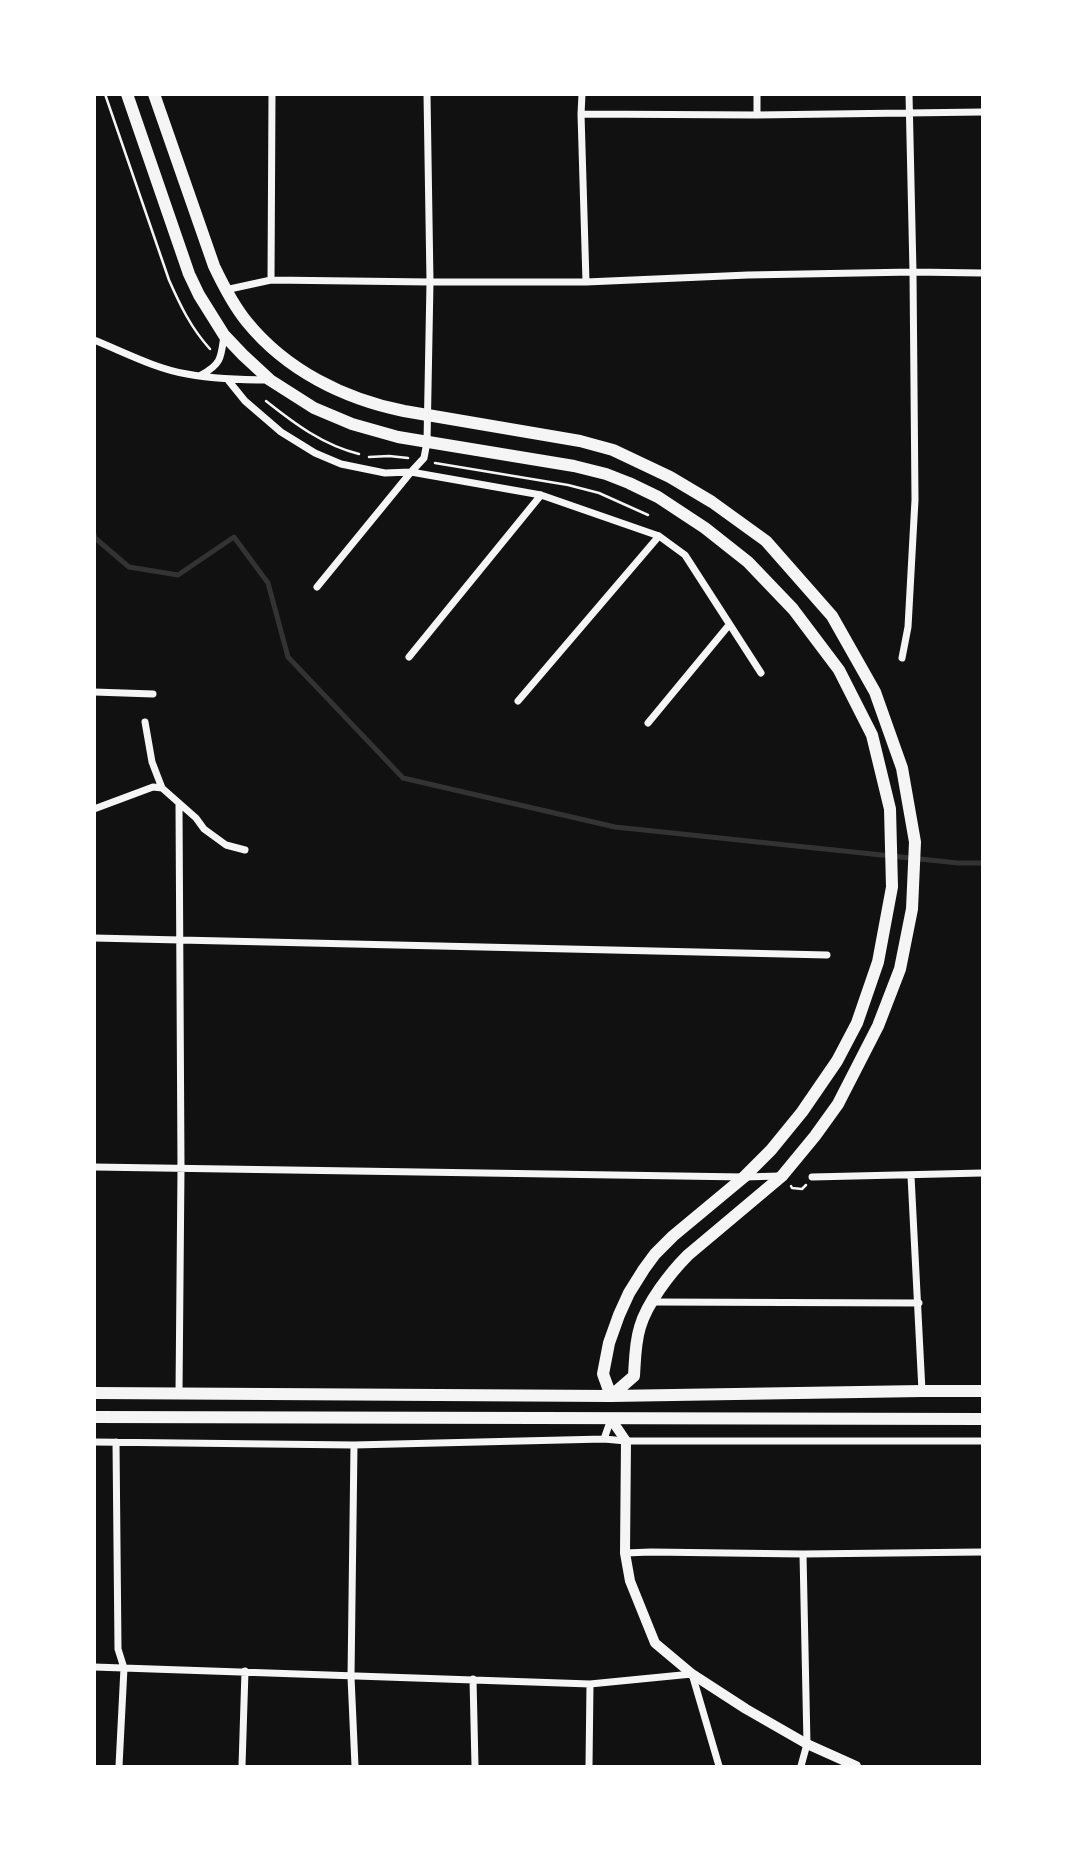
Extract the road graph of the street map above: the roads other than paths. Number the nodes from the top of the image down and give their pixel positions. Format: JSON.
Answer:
{"nodes":[{"id":1,"x":127,"y":94,"type":"edge"},
{"id":2,"x":154,"y":94,"type":"edge"},
{"id":3,"x":271,"y":94,"type":"edge"},
{"id":4,"x":427,"y":94,"type":"edge"},
{"id":5,"x":582,"y":94,"type":"edge"},
{"id":6,"x":757,"y":94,"type":"edge"},
{"id":7,"x":909,"y":94,"type":"edge"},
{"id":8,"x":982,"y":112,"type":"edge"},
{"id":9,"x":909,"y":113,"type":"junction"},
{"id":10,"x":581,"y":114,"type":"junction"},
{"id":11,"x":757,"y":115,"type":"junction"},
{"id":12,"x":913,"y":272,"type":"junction"},
{"id":13,"x":982,"y":272,"type":"edge"},
{"id":14,"x":271,"y":280,"type":"junction"},
{"id":15,"x":430,"y":282,"type":"junction"},
{"id":16,"x":586,"y":282,"type":"junction"},
{"id":17,"x":225,"y":290,"type":"junction"},
{"id":18,"x":224,"y":335,"type":"junction"},
{"id":19,"x":94,"y":340,"type":"edge"},
{"id":20,"x":201,"y":375,"type":"junction"},
{"id":21,"x":228,"y":380,"type":"junction"},
{"id":22,"x":270,"y":380,"type":"junction"},
{"id":23,"x":428,"y":415,"type":"junction"},
{"id":24,"x":427,"y":442,"type":"junction"},
{"id":25,"x":411,"y":472,"type":"junction"},
{"id":26,"x":541,"y":495,"type":"junction"},
{"id":27,"x":659,"y":536,"type":"junction"},
{"id":28,"x":317,"y":587,"type":"dead end"},
{"id":29,"x":729,"y":625,"type":"junction"},
{"id":30,"x":409,"y":657,"type":"dead end"},
{"id":31,"x":902,"y":658,"type":"dead end"},
{"id":32,"x":761,"y":673,"type":"dead end"},
{"id":33,"x":94,"y":692,"type":"edge"},
{"id":34,"x":153,"y":694,"type":"dead end"},
{"id":35,"x":518,"y":701,"type":"dead end"},
{"id":36,"x":145,"y":722,"type":"dead end"},
{"id":37,"x":648,"y":723,"type":"dead end"},
{"id":38,"x":162,"y":788,"type":"junction"},
{"id":39,"x":179,"y":804,"type":"junction"},
{"id":40,"x":94,"y":810,"type":"edge"},
{"id":41,"x":245,"y":850,"type":"dead end"},
{"id":42,"x":94,"y":938,"type":"edge"},
{"id":43,"x":181,"y":940,"type":"junction"},
{"id":44,"x":827,"y":956,"type":"dead end"},
{"id":45,"x":94,"y":1167,"type":"edge"},
{"id":46,"x":181,"y":1168,"type":"junction"},
{"id":47,"x":982,"y":1173,"type":"edge"},
{"id":48,"x":782,"y":1176,"type":"junction"},
{"id":49,"x":911,"y":1176,"type":"junction"},
{"id":50,"x":744,"y":1177,"type":"junction"},
{"id":51,"x":812,"y":1177,"type":"road end"},
{"id":52,"x":652,"y":1302,"type":"junction"},
{"id":53,"x":919,"y":1303,"type":"junction"},
{"id":54,"x":922,"y":1391,"type":"junction"},
{"id":55,"x":982,"y":1391,"type":"edge"},
{"id":56,"x":94,"y":1393,"type":"edge"},
{"id":57,"x":178,"y":1393,"type":"junction"},
{"id":58,"x":611,"y":1396,"type":"junction"},
{"id":59,"x":94,"y":1417,"type":"edge"},
{"id":60,"x":611,"y":1419,"type":"junction"},
{"id":61,"x":982,"y":1419,"type":"edge"},
{"id":62,"x":604,"y":1439,"type":"junction"},
{"id":63,"x":626,"y":1441,"type":"junction"},
{"id":64,"x":982,"y":1441,"type":"edge"},
{"id":65,"x":94,"y":1442,"type":"edge"},
{"id":66,"x":116,"y":1443,"type":"junction"},
{"id":67,"x":354,"y":1445,"type":"junction"},
{"id":68,"x":982,"y":1552,"type":"edge"},
{"id":69,"x":625,"y":1553,"type":"junction"},
{"id":70,"x":803,"y":1554,"type":"junction"},
{"id":71,"x":94,"y":1667,"type":"edge"},
{"id":72,"x":124,"y":1668,"type":"junction"},
{"id":73,"x":245,"y":1671,"type":"junction"},
{"id":74,"x":692,"y":1674,"type":"junction"},
{"id":75,"x":351,"y":1677,"type":"junction"},
{"id":76,"x":473,"y":1679,"type":"junction"},
{"id":77,"x":590,"y":1684,"type":"junction"},
{"id":78,"x":807,"y":1744,"type":"junction"},
{"id":79,"x":119,"y":1766,"type":"edge"},
{"id":80,"x":242,"y":1766,"type":"edge"},
{"id":81,"x":355,"y":1766,"type":"edge"},
{"id":82,"x":475,"y":1766,"type":"edge"},
{"id":83,"x":589,"y":1766,"type":"edge"},
{"id":84,"x":719,"y":1766,"type":"edge"},
{"id":85,"x":801,"y":1766,"type":"edge"},
{"id":86,"x":856,"y":1766,"type":"edge"}],
"edges":[{"from":1,"to":18,"type":"main road"},
{"from":2,"to":17,"type":"main road"},
{"from":3,"to":14,"type":"street"},
{"from":4,"to":15,"type":"street"},
{"from":5,"to":10,"type":"street"},
{"from":6,"to":11,"type":"street"},
{"from":7,"to":9,"type":"street"},
{"from":8,"to":9,"type":"street"},
{"from":9,"to":11,"type":"street"},
{"from":9,"to":12,"type":"street"},
{"from":10,"to":11,"type":"street"},
{"from":10,"to":16,"type":"street"},
{"from":12,"to":13,"type":"street"},
{"from":12,"to":16,"type":"street"},
{"from":12,"to":31,"type":"street"},
{"from":14,"to":15,"type":"street"},
{"from":14,"to":17,"type":"street"},
{"from":15,"to":16,"type":"street"},
{"from":15,"to":23,"type":"street"},
{"from":17,"to":23,"type":"main road"},
{"from":18,"to":20,"type":"street"},
{"from":18,"to":22,"type":"main road"},
{"from":19,"to":20,"type":"street"},
{"from":20,"to":21,"type":"street"},
{"from":21,"to":22,"type":"street"},
{"from":21,"to":25,"type":"street"},
{"from":22,"to":24,"type":"main road"},
{"from":23,"to":24,"type":"street"},
{"from":23,"to":48,"type":"main road"},
{"from":24,"to":25,"type":"street"},
{"from":24,"to":50,"type":"main road"},
{"from":25,"to":26,"type":"street"},
{"from":25,"to":28,"type":"street"},
{"from":26,"to":27,"type":"street"},
{"from":26,"to":30,"type":"street"},
{"from":27,"to":29,"type":"street"},
{"from":27,"to":35,"type":"street"},
{"from":29,"to":32,"type":"street"},
{"from":29,"to":37,"type":"street"},
{"from":33,"to":34,"type":"street"},
{"from":36,"to":38,"type":"street"},
{"from":38,"to":39,"type":"street"},
{"from":38,"to":40,"type":"street"},
{"from":39,"to":41,"type":"street"},
{"from":39,"to":43,"type":"street"},
{"from":42,"to":43,"type":"street"},
{"from":43,"to":44,"type":"street"},
{"from":43,"to":46,"type":"street"},
{"from":45,"to":46,"type":"street"},
{"from":46,"to":50,"type":"street"},
{"from":46,"to":57,"type":"street"},
{"from":47,"to":49,"type":"street"},
{"from":48,"to":50,"type":"street"},
{"from":48,"to":52,"type":"main road"},
{"from":49,"to":51,"type":"street"},
{"from":49,"to":53,"type":"street"},
{"from":50,"to":58,"type":"main road"},
{"from":52,"to":53,"type":"street"},
{"from":52,"to":58,"type":"main road"},
{"from":53,"to":54,"type":"street"},
{"from":54,"to":55,"type":"main road"},
{"from":54,"to":58,"type":"main road"},
{"from":56,"to":57,"type":"main road"},
{"from":57,"to":58,"type":"main road"},
{"from":59,"to":60,"type":"main road"},
{"from":60,"to":61,"type":"main road"},
{"from":60,"to":62,"type":"street"},
{"from":60,"to":63,"type":"street"},
{"from":62,"to":63,"type":"street"},
{"from":62,"to":67,"type":"street"},
{"from":63,"to":64,"type":"street"},
{"from":63,"to":69,"type":"street"},
{"from":65,"to":66,"type":"street"},
{"from":66,"to":67,"type":"street"},
{"from":66,"to":72,"type":"street"},
{"from":67,"to":75,"type":"street"},
{"from":68,"to":70,"type":"street"},
{"from":69,"to":70,"type":"street"},
{"from":69,"to":74,"type":"street"},
{"from":70,"to":78,"type":"street"},
{"from":71,"to":72,"type":"street"},
{"from":72,"to":73,"type":"street"},
{"from":72,"to":79,"type":"street"},
{"from":73,"to":75,"type":"street"},
{"from":73,"to":80,"type":"street"},
{"from":74,"to":77,"type":"street"},
{"from":74,"to":78,"type":"street"},
{"from":74,"to":84,"type":"street"},
{"from":75,"to":76,"type":"street"},
{"from":75,"to":81,"type":"street"},
{"from":76,"to":77,"type":"street"},
{"from":76,"to":82,"type":"street"},
{"from":77,"to":83,"type":"street"},
{"from":78,"to":85,"type":"street"},
{"from":78,"to":86,"type":"street"}]}
